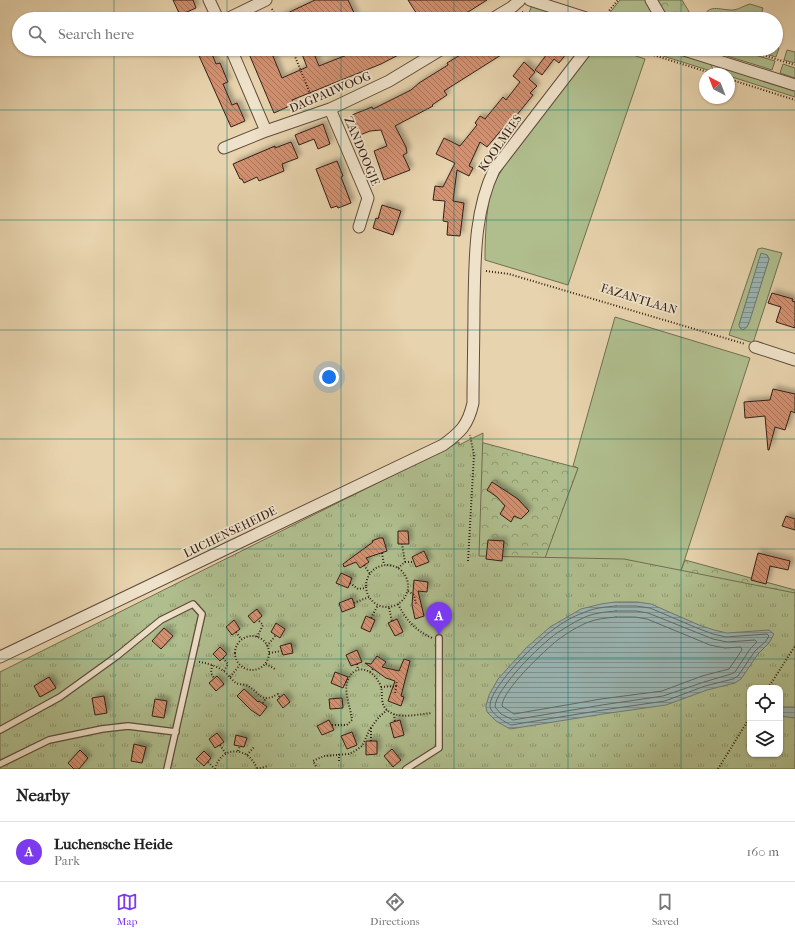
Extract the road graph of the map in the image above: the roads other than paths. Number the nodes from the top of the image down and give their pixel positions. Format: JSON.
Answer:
{"nodes":[{"id":1,"x":210,"y":0,"type":"edge"},
{"id":2,"x":266,"y":0,"type":"edge"},
{"id":3,"x":520,"y":0,"type":"edge"},
{"id":4,"x":530,"y":0,"type":"edge"},
{"id":5,"x":652,"y":0,"type":"edge"},
{"id":6,"x":215,"y":12,"type":"edge"},
{"id":7,"x":241,"y":12,"type":"edge"},
{"id":8,"x":504,"y":12,"type":"edge"},
{"id":9,"x":567,"y":12,"type":"edge"},
{"id":10,"x":658,"y":12,"type":"edge"},
{"id":11,"x":234,"y":56,"type":"edge"},
{"id":12,"x":430,"y":56,"type":"edge"},
{"id":13,"x":582,"y":56,"type":"edge"},
{"id":14,"x":704,"y":56,"type":"edge"},
{"id":15,"x":795,"y":84,"type":"edge"},
{"id":16,"x":330,"y":109,"type":"junction"},
{"id":17,"x":266,"y":131,"type":"junction"},
{"id":18,"x":224,"y":148,"type":"dead end"},
{"id":19,"x":359,"y":227,"type":"dead end"},
{"id":20,"x":475,"y":269,"type":"joint"},
{"id":21,"x":755,"y":347,"type":"road end"},
{"id":22,"x":795,"y":360,"type":"edge"},
{"id":23,"x":439,"y":638,"type":"road end"},
{"id":24,"x":0,"y":657,"type":"edge"},
{"id":25,"x":0,"y":730,"type":"edge"},
{"id":26,"x":176,"y":732,"type":"junction"},
{"id":27,"x":0,"y":764,"type":"edge"},
{"id":28,"x":167,"y":769,"type":"edge"},
{"id":29,"x":406,"y":769,"type":"edge"}],
"edges":[{"from":1,"to":6,"type":"street"},
{"from":2,"to":7,"type":"street"},
{"from":3,"to":8,"type":"street"},
{"from":4,"to":9,"type":"street"},
{"from":5,"to":10,"type":"street"},
{"from":11,"to":17,"type":"street"},
{"from":12,"to":16,"type":"street","name":"DAGPAUWOOG"},
{"from":13,"to":20,"type":"street","name":"KOOLMEES"},
{"from":14,"to":15,"type":"street"},
{"from":16,"to":17,"type":"street","name":"DAGPAUWOOG"},
{"from":16,"to":19,"type":"street","name":"ZANDOOGJE"},
{"from":17,"to":18,"type":"street","name":"DAGPAUWOOG"},
{"from":20,"to":24,"type":"street","name":"LUCHENSEHEIDE"},
{"from":21,"to":22,"type":"street"},
{"from":23,"to":29,"type":"lane"},
{"from":25,"to":26,"type":"lane"},
{"from":26,"to":27,"type":"lane"},
{"from":26,"to":28,"type":"lane"}]}
